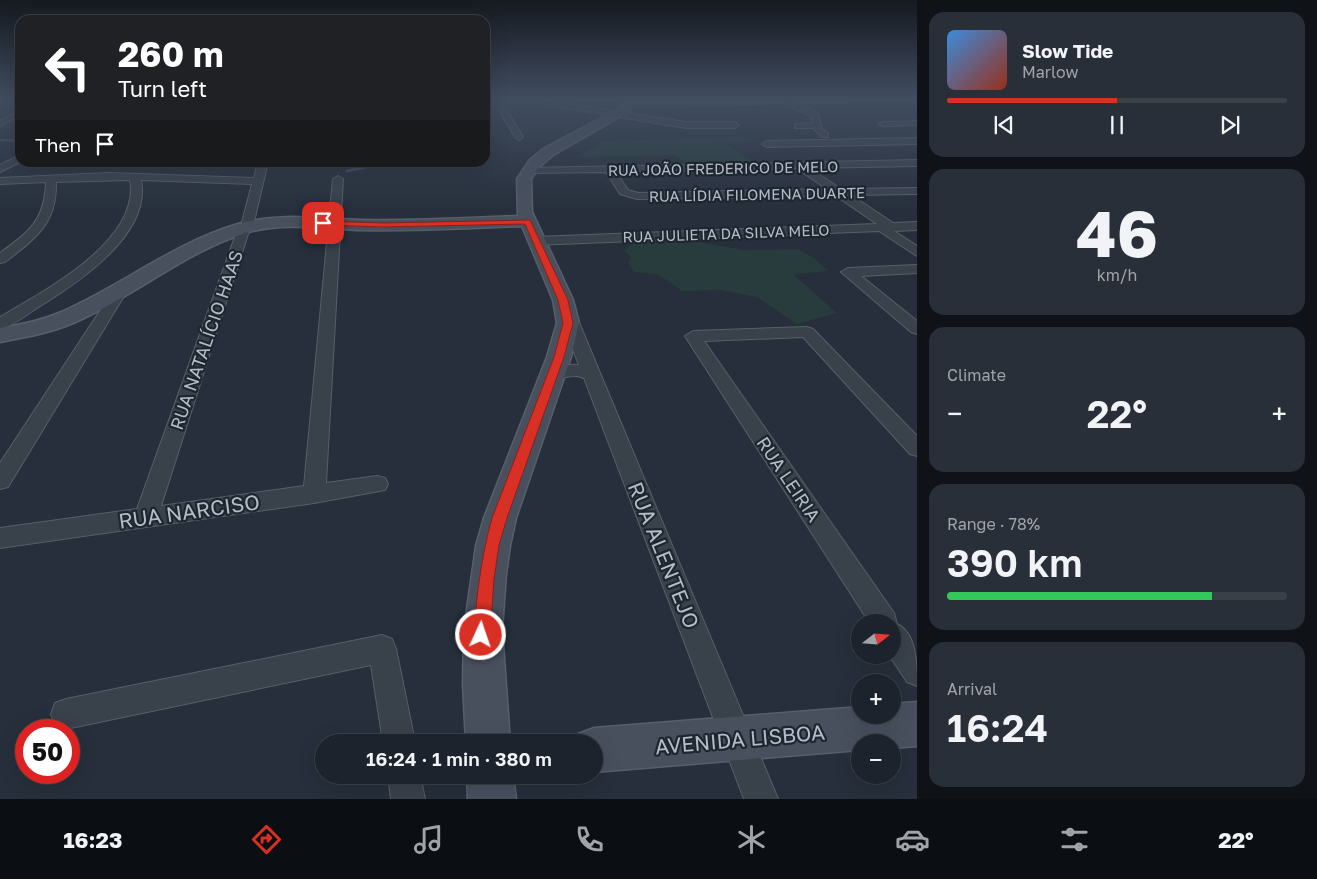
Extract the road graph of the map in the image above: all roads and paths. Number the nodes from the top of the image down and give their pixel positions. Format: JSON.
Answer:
{"nodes":[{"id":1,"x":574,"y":136,"type":"edge"},
{"id":2,"x":917,"y":141,"type":"edge"},
{"id":3,"x":15,"y":161,"type":"edge"},
{"id":4,"x":917,"y":163,"type":"edge"},
{"id":5,"x":799,"y":166,"type":"junction"},
{"id":6,"x":263,"y":167,"type":"edge"},
{"id":7,"x":0,"y":169,"type":"edge"},
{"id":8,"x":609,"y":170,"type":"junction"},
{"id":9,"x":529,"y":171,"type":"junction"},
{"id":10,"x":134,"y":177,"type":"junction"},
{"id":11,"x":51,"y":179,"type":"junction"},
{"id":12,"x":338,"y":179,"type":"dead end"},
{"id":13,"x":0,"y":181,"type":"edge"},
{"id":14,"x":259,"y":181,"type":"junction"},
{"id":15,"x":917,"y":191,"type":"edge"},
{"id":16,"x":840,"y":193,"type":"junction"},
{"id":17,"x":917,"y":226,"type":"edge"},
{"id":18,"x":335,"y":227,"type":"junction"},
{"id":19,"x":886,"y":227,"type":"junction"},
{"id":20,"x":531,"y":230,"type":"junction"},
{"id":21,"x":244,"y":231,"type":"junction"},
{"id":22,"x":917,"y":252,"type":"edge"},
{"id":23,"x":0,"y":259,"type":"edge"},
{"id":24,"x":917,"y":269,"type":"edge"},
{"id":25,"x":848,"y":272,"type":"joint"},
{"id":26,"x":120,"y":291,"type":"junction"},
{"id":27,"x":567,"y":312,"type":"junction"},
{"id":28,"x":0,"y":324,"type":"edge"},
{"id":29,"x":916,"y":328,"type":"edge"},
{"id":30,"x":0,"y":335,"type":"edge"},
{"id":31,"x":592,"y":374,"type":"junction"},
{"id":32,"x":553,"y":375,"type":"junction"},
{"id":33,"x":917,"y":449,"type":"edge"},
{"id":34,"x":0,"y":481,"type":"edge"},
{"id":35,"x":377,"y":484,"type":"dead end"},
{"id":36,"x":314,"y":494,"type":"junction"},
{"id":37,"x":146,"y":517,"type":"junction"},
{"id":38,"x":0,"y":538,"type":"edge"},
{"id":39,"x":879,"y":614,"type":"edge"},
{"id":40,"x":901,"y":648,"type":"edge"},
{"id":41,"x":917,"y":672,"type":"edge"},
{"id":42,"x":66,"y":714,"type":"dead end"},
{"id":43,"x":917,"y":724,"type":"edge"},
{"id":44,"x":397,"y":734,"type":"edge"},
{"id":45,"x":487,"y":734,"type":"edge"},
{"id":46,"x":737,"y":739,"type":"junction"},
{"id":47,"x":603,"y":749,"type":"edge"},
{"id":48,"x":406,"y":784,"type":"edge"},
{"id":49,"x":491,"y":784,"type":"edge"},
{"id":50,"x":408,"y":799,"type":"edge"},
{"id":51,"x":492,"y":799,"type":"edge"},
{"id":52,"x":760,"y":799,"type":"edge"}],
"edges":[{"from":1,"to":9,"type":"main road"},
{"from":2,"to":5,"type":"street"},
{"from":3,"to":7,"type":"street"},
{"from":4,"to":5,"type":"street","name":"RUA JOÃO FREDERICO DE MELO"},
{"from":5,"to":8,"type":"street","name":"RUA JOÃO FREDERICO DE MELO"},
{"from":5,"to":16,"type":"street"},
{"from":6,"to":14,"type":"street","name":"RUA NATALÍCIO HAAS"},
{"from":8,"to":9,"type":"street","name":"RUA JOÃO FREDERICO DE MELO"},
{"from":8,"to":16,"type":"street","name":"RUA LÍDIA FILOMENA DUARTE"},
{"from":9,"to":20,"type":"main road"},
{"from":10,"to":11,"type":"street"},
{"from":10,"to":14,"type":"street"},
{"from":10,"to":28,"type":"street"},
{"from":11,"to":13,"type":"street"},
{"from":11,"to":23,"type":"street"},
{"from":12,"to":18,"type":"street"},
{"from":14,"to":21,"type":"street","name":"RUA NATALÍCIO HAAS"},
{"from":15,"to":16,"type":"street","name":"RUA LÍDIA FILOMENA DUARTE"},
{"from":16,"to":19,"type":"street"},
{"from":17,"to":19,"type":"street","name":"RUA JULIETA DA SILVA MELO"},
{"from":18,"to":20,"type":"main road"},
{"from":18,"to":21,"type":"main road"},
{"from":18,"to":36,"type":"street"},
{"from":19,"to":20,"type":"street","name":"RUA JULIETA DA SILVA MELO"},
{"from":19,"to":22,"type":"street"},
{"from":20,"to":27,"type":"main road"},
{"from":21,"to":26,"type":"main road"},
{"from":21,"to":37,"type":"street","name":"RUA NATALÍCIO HAAS"},
{"from":24,"to":25,"type":"street"},
{"from":25,"to":29,"type":"street"},
{"from":26,"to":30,"type":"main road"},
{"from":26,"to":34,"type":"street"},
{"from":27,"to":31,"type":"street","name":"RUA ALENTEJO"},
{"from":27,"to":32,"type":"main road"},
{"from":31,"to":32,"type":"street"},
{"from":31,"to":46,"type":"street","name":"RUA ALENTEJO"},
{"from":32,"to":45,"type":"main road"},
{"from":33,"to":39,"type":"street","name":"RUA LEIRIA"},
{"from":35,"to":36,"type":"street","name":"RUA NARCISO"},
{"from":36,"to":37,"type":"street","name":"RUA NARCISO"},
{"from":37,"to":38,"type":"street","name":"RUA NARCISO"},
{"from":40,"to":41,"type":"street"},
{"from":42,"to":44,"type":"street"},
{"from":43,"to":46,"type":"main road","name":"AVENIDA LISBOA"},
{"from":46,"to":47,"type":"main road","name":"AVENIDA LISBOA"},
{"from":46,"to":52,"type":"street","name":"RUA ALENTEJO"},
{"from":48,"to":50,"type":"street"},
{"from":49,"to":51,"type":"main road"}]}
